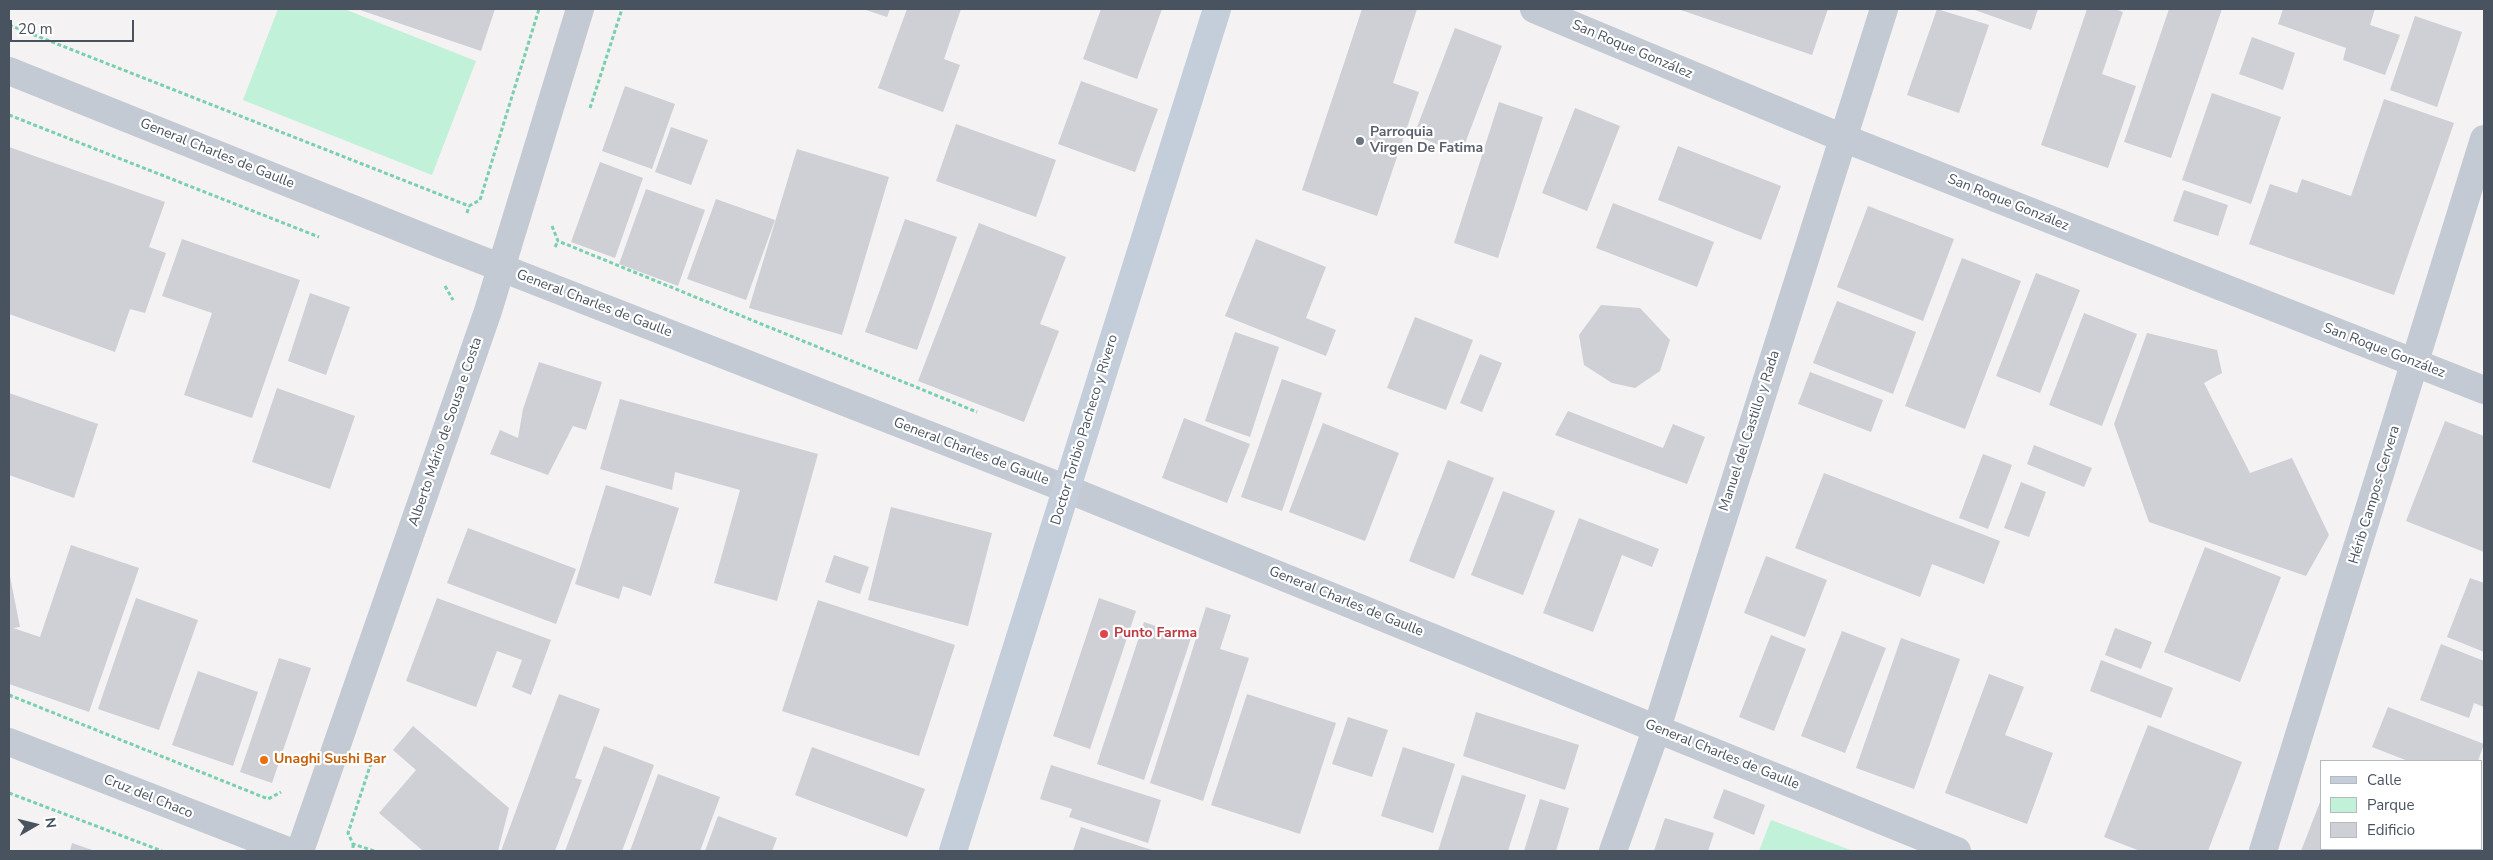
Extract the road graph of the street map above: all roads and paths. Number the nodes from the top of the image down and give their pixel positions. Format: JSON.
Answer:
{"nodes":[{"id":1,"x":539,"y":9,"type":"edge"},
{"id":2,"x":580,"y":9,"type":"edge"},
{"id":3,"x":1217,"y":9,"type":"edge"},
{"id":4,"x":1534,"y":9,"type":"edge"},
{"id":5,"x":1884,"y":9,"type":"edge"},
{"id":6,"x":9,"y":25,"type":"edge"},
{"id":7,"x":9,"y":71,"type":"edge"},
{"id":8,"x":9,"y":115,"type":"edge"},
{"id":9,"x":1843,"y":138,"type":"junction"},
{"id":10,"x":2484,"y":139,"type":"edge"},
{"id":11,"x":469,"y":206,"type":"junction"},
{"id":12,"x":467,"y":213,"type":"dead end"},
{"id":13,"x":552,"y":227,"type":"dead end"},
{"id":14,"x":329,"y":240,"type":"dead end"},
{"id":15,"x":558,"y":241,"type":"junction"},
{"id":16,"x":555,"y":247,"type":"dead end"},
{"id":17,"x":502,"y":267,"type":"junction"},
{"id":18,"x":438,"y":284,"type":"dead end"},
{"id":19,"x":453,"y":301,"type":"dead end"},
{"id":20,"x":2416,"y":364,"type":"junction"},
{"id":21,"x":2484,"y":390,"type":"edge"},
{"id":22,"x":983,"y":415,"type":"dead end"},
{"id":23,"x":1067,"y":490,"type":"junction"},
{"id":24,"x":9,"y":695,"type":"edge"},
{"id":25,"x":1657,"y":728,"type":"junction"},
{"id":26,"x":9,"y":742,"type":"edge"},
{"id":27,"x":283,"y":785,"type":"dead end"},
{"id":28,"x":9,"y":793,"type":"edge"},
{"id":29,"x":268,"y":799,"type":"junction"},
{"id":30,"x":266,"y":804,"type":"dead end"},
{"id":31,"x":353,"y":844,"type":"dead end"},
{"id":32,"x":353,"y":850,"type":"dead end"},
{"id":33,"x":162,"y":851,"type":"edge"},
{"id":34,"x":288,"y":851,"type":"edge"},
{"id":35,"x":300,"y":851,"type":"edge"},
{"id":36,"x":954,"y":851,"type":"edge"},
{"id":37,"x":1612,"y":851,"type":"edge"},
{"id":38,"x":1957,"y":851,"type":"edge"},
{"id":39,"x":2263,"y":851,"type":"edge"}],
"edges":[{"from":1,"to":11,"type":"path"},
{"from":2,"to":17,"type":"street","name":"Alberto Mário de Sousa e Costa"},
{"from":3,"to":23,"type":"main road","name":"Doctor Toribio Pacheco y Rivero"},
{"from":4,"to":9,"type":"street","name":"San Roque González"},
{"from":5,"to":9,"type":"street","name":"Manuel del Castillo y Rada"},
{"from":6,"to":11,"type":"path"},
{"from":7,"to":17,"type":"street","name":"General Charles de Gaulle"},
{"from":8,"to":14,"type":"path"},
{"from":9,"to":20,"type":"street","name":"San Roque González"},
{"from":9,"to":25,"type":"street","name":"Manuel del Castillo y Rada"},
{"from":10,"to":20,"type":"street","name":"Hérib Campos-Cervera"},
{"from":11,"to":12,"type":"path"},
{"from":13,"to":15,"type":"path"},
{"from":15,"to":16,"type":"path"},
{"from":15,"to":22,"type":"path"},
{"from":17,"to":23,"type":"street","name":"General Charles de Gaulle"},
{"from":17,"to":35,"type":"street","name":"Alberto Mário de Sousa e Costa"},
{"from":18,"to":19,"type":"path"},
{"from":20,"to":21,"type":"street","name":"San Roque González"},
{"from":20,"to":39,"type":"street","name":"Hérib Campos-Cervera"},
{"from":23,"to":25,"type":"street","name":"General Charles de Gaulle"},
{"from":23,"to":36,"type":"main road","name":"Doctor Toribio Pacheco y Rivero"},
{"from":24,"to":29,"type":"path"},
{"from":25,"to":37,"type":"street","name":"Manuel del Castillo y Rada"},
{"from":25,"to":38,"type":"street","name":"General Charles de Gaulle"},
{"from":26,"to":34,"type":"street","name":"Cruz del Chaco"},
{"from":27,"to":29,"type":"path"},
{"from":28,"to":33,"type":"path"},
{"from":29,"to":30,"type":"path"},
{"from":31,"to":32,"type":"path"}]}
